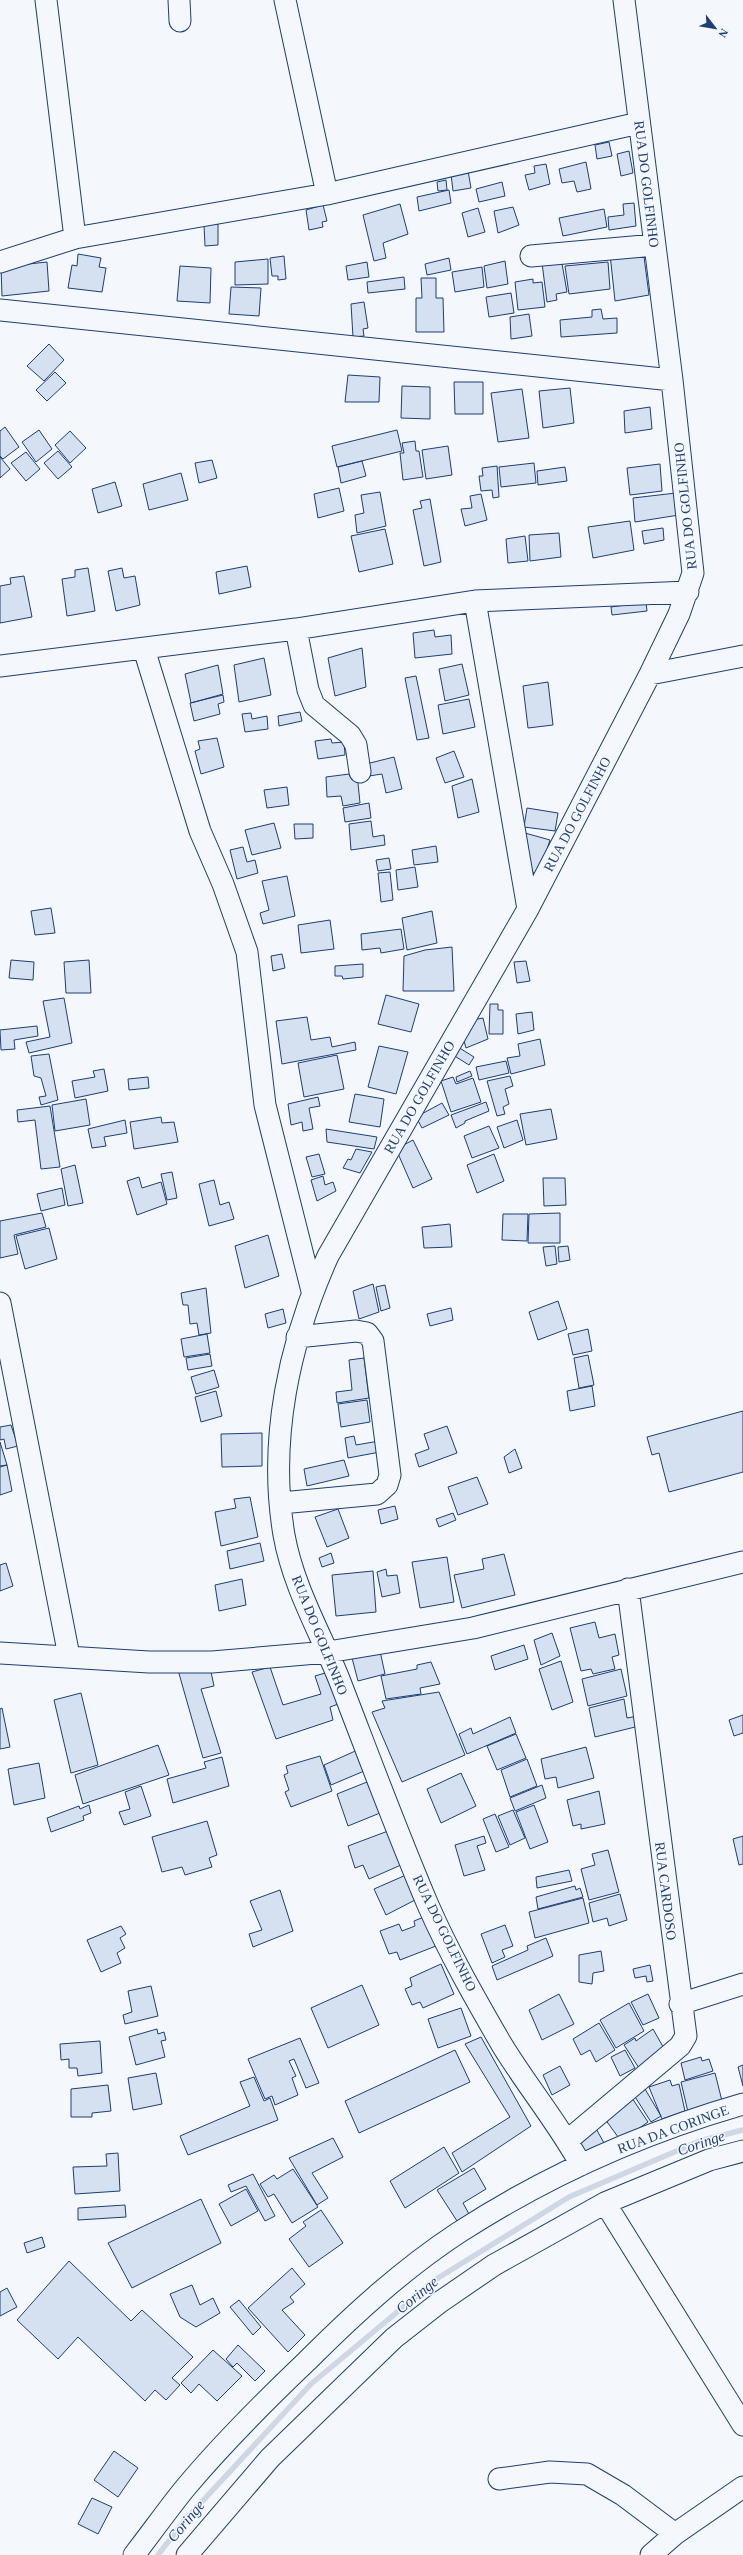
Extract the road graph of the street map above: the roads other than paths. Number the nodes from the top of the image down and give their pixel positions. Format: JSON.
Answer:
{"nodes":[{"id":1,"x":46,"y":0,"type":"edge"},
{"id":2,"x":179,"y":0,"type":"edge"},
{"id":3,"x":285,"y":0,"type":"edge"},
{"id":4,"x":624,"y":0,"type":"edge"},
{"id":5,"x":180,"y":22,"type":"dead end"},
{"id":6,"x":639,"y":123,"type":"junction"},
{"id":7,"x":327,"y":194,"type":"junction"},
{"id":8,"x":74,"y":238,"type":"junction"},
{"id":9,"x":654,"y":245,"type":"junction"},
{"id":10,"x":530,"y":256,"type":"dead end"},
{"id":11,"x":0,"y":262,"type":"edge"},
{"id":12,"x":0,"y":310,"type":"edge"},
{"id":13,"x":672,"y":380,"type":"junction"},
{"id":14,"x":688,"y":592,"type":"junction"},
{"id":15,"x":475,"y":600,"type":"junction"},
{"id":16,"x":296,"y":629,"type":"junction"},
{"id":17,"x":144,"y":649,"type":"junction"},
{"id":18,"x":743,"y":656,"type":"edge"},
{"id":19,"x":0,"y":666,"type":"edge"},
{"id":20,"x":650,"y":674,"type":"junction"},
{"id":21,"x":360,"y":772,"type":"dead end"},
{"id":22,"x":528,"y":909,"type":"junction"},
{"id":23,"x":312,"y":1291,"type":"junction"},
{"id":24,"x":0,"y":1303,"type":"edge"},
{"id":25,"x":297,"y":1338,"type":"junction"},
{"id":26,"x":281,"y":1503,"type":"junction"},
{"id":27,"x":743,"y":1562,"type":"edge"},
{"id":28,"x":628,"y":1589,"type":"junction"},
{"id":29,"x":0,"y":1652,"type":"edge"},
{"id":30,"x":328,"y":1652,"type":"junction"},
{"id":31,"x":69,"y":1656,"type":"junction"},
{"id":32,"x":743,"y":1984,"type":"edge"},
{"id":33,"x":680,"y":2004,"type":"junction"},
{"id":34,"x":743,"y":2104,"type":"edge"},
{"id":35,"x":568,"y":2140,"type":"junction"},
{"id":36,"x":743,"y":2151,"type":"edge"},
{"id":37,"x":581,"y":2165,"type":"junction"},
{"id":38,"x":605,"y":2203,"type":"junction"},
{"id":39,"x":743,"y":2426,"type":"edge"},
{"id":40,"x":498,"y":2480,"type":"dead end"},
{"id":41,"x":743,"y":2487,"type":"edge"},
{"id":42,"x":675,"y":2534,"type":"junction"},
{"id":43,"x":134,"y":2555,"type":"edge"},
{"id":44,"x":187,"y":2555,"type":"edge"},
{"id":45,"x":651,"y":2555,"type":"edge"}],
"edges":[{"from":1,"to":8,"type":"street"},
{"from":2,"to":5,"type":"street"},
{"from":3,"to":7,"type":"street"},
{"from":4,"to":6,"type":"street","name":"RUA DO GOLFINHO"},
{"from":6,"to":7,"type":"street"},
{"from":6,"to":9,"type":"street","name":"RUA DO GOLFINHO"},
{"from":7,"to":8,"type":"street"},
{"from":8,"to":11,"type":"street"},
{"from":9,"to":10,"type":"street"},
{"from":9,"to":13,"type":"street","name":"RUA DO GOLFINHO"},
{"from":12,"to":13,"type":"street"},
{"from":13,"to":14,"type":"street","name":"RUA DO GOLFINHO"},
{"from":14,"to":15,"type":"street"},
{"from":14,"to":20,"type":"street","name":"RUA DO GOLFINHO"},
{"from":15,"to":16,"type":"street"},
{"from":15,"to":22,"type":"street"},
{"from":16,"to":17,"type":"street"},
{"from":16,"to":21,"type":"street"},
{"from":17,"to":19,"type":"street"},
{"from":17,"to":23,"type":"street"},
{"from":18,"to":20,"type":"street"},
{"from":20,"to":22,"type":"street","name":"RUA DO GOLFINHO"},
{"from":22,"to":23,"type":"street","name":"RUA DO GOLFINHO"},
{"from":23,"to":25,"type":"street","name":"RUA DO GOLFINHO"},
{"from":24,"to":31,"type":"street"},
{"from":25,"to":26,"type":"street","name":"RUA DO GOLFINHO"},
{"from":25,"to":26,"type":"street"},
{"from":26,"to":30,"type":"street","name":"RUA DO GOLFINHO"},
{"from":27,"to":28,"type":"street"},
{"from":28,"to":30,"type":"street"},
{"from":28,"to":33,"type":"street","name":"RUA CARDOSO"},
{"from":29,"to":31,"type":"street"},
{"from":30,"to":31,"type":"street"},
{"from":30,"to":35,"type":"street","name":"RUA DO GOLFINHO"},
{"from":32,"to":33,"type":"street"},
{"from":33,"to":35,"type":"street","name":"RUA CARDOSO"},
{"from":34,"to":37,"type":"street","name":"RUA DA CORINGE"},
{"from":35,"to":37,"type":"street","name":"RUA DO GOLFINHO"},
{"from":36,"to":38,"type":"street"},
{"from":37,"to":43,"type":"street","name":"RUA DA CORINGE"},
{"from":38,"to":39,"type":"street"},
{"from":38,"to":44,"type":"street"},
{"from":40,"to":42,"type":"street"},
{"from":41,"to":42,"type":"street"},
{"from":42,"to":45,"type":"street"}]}
